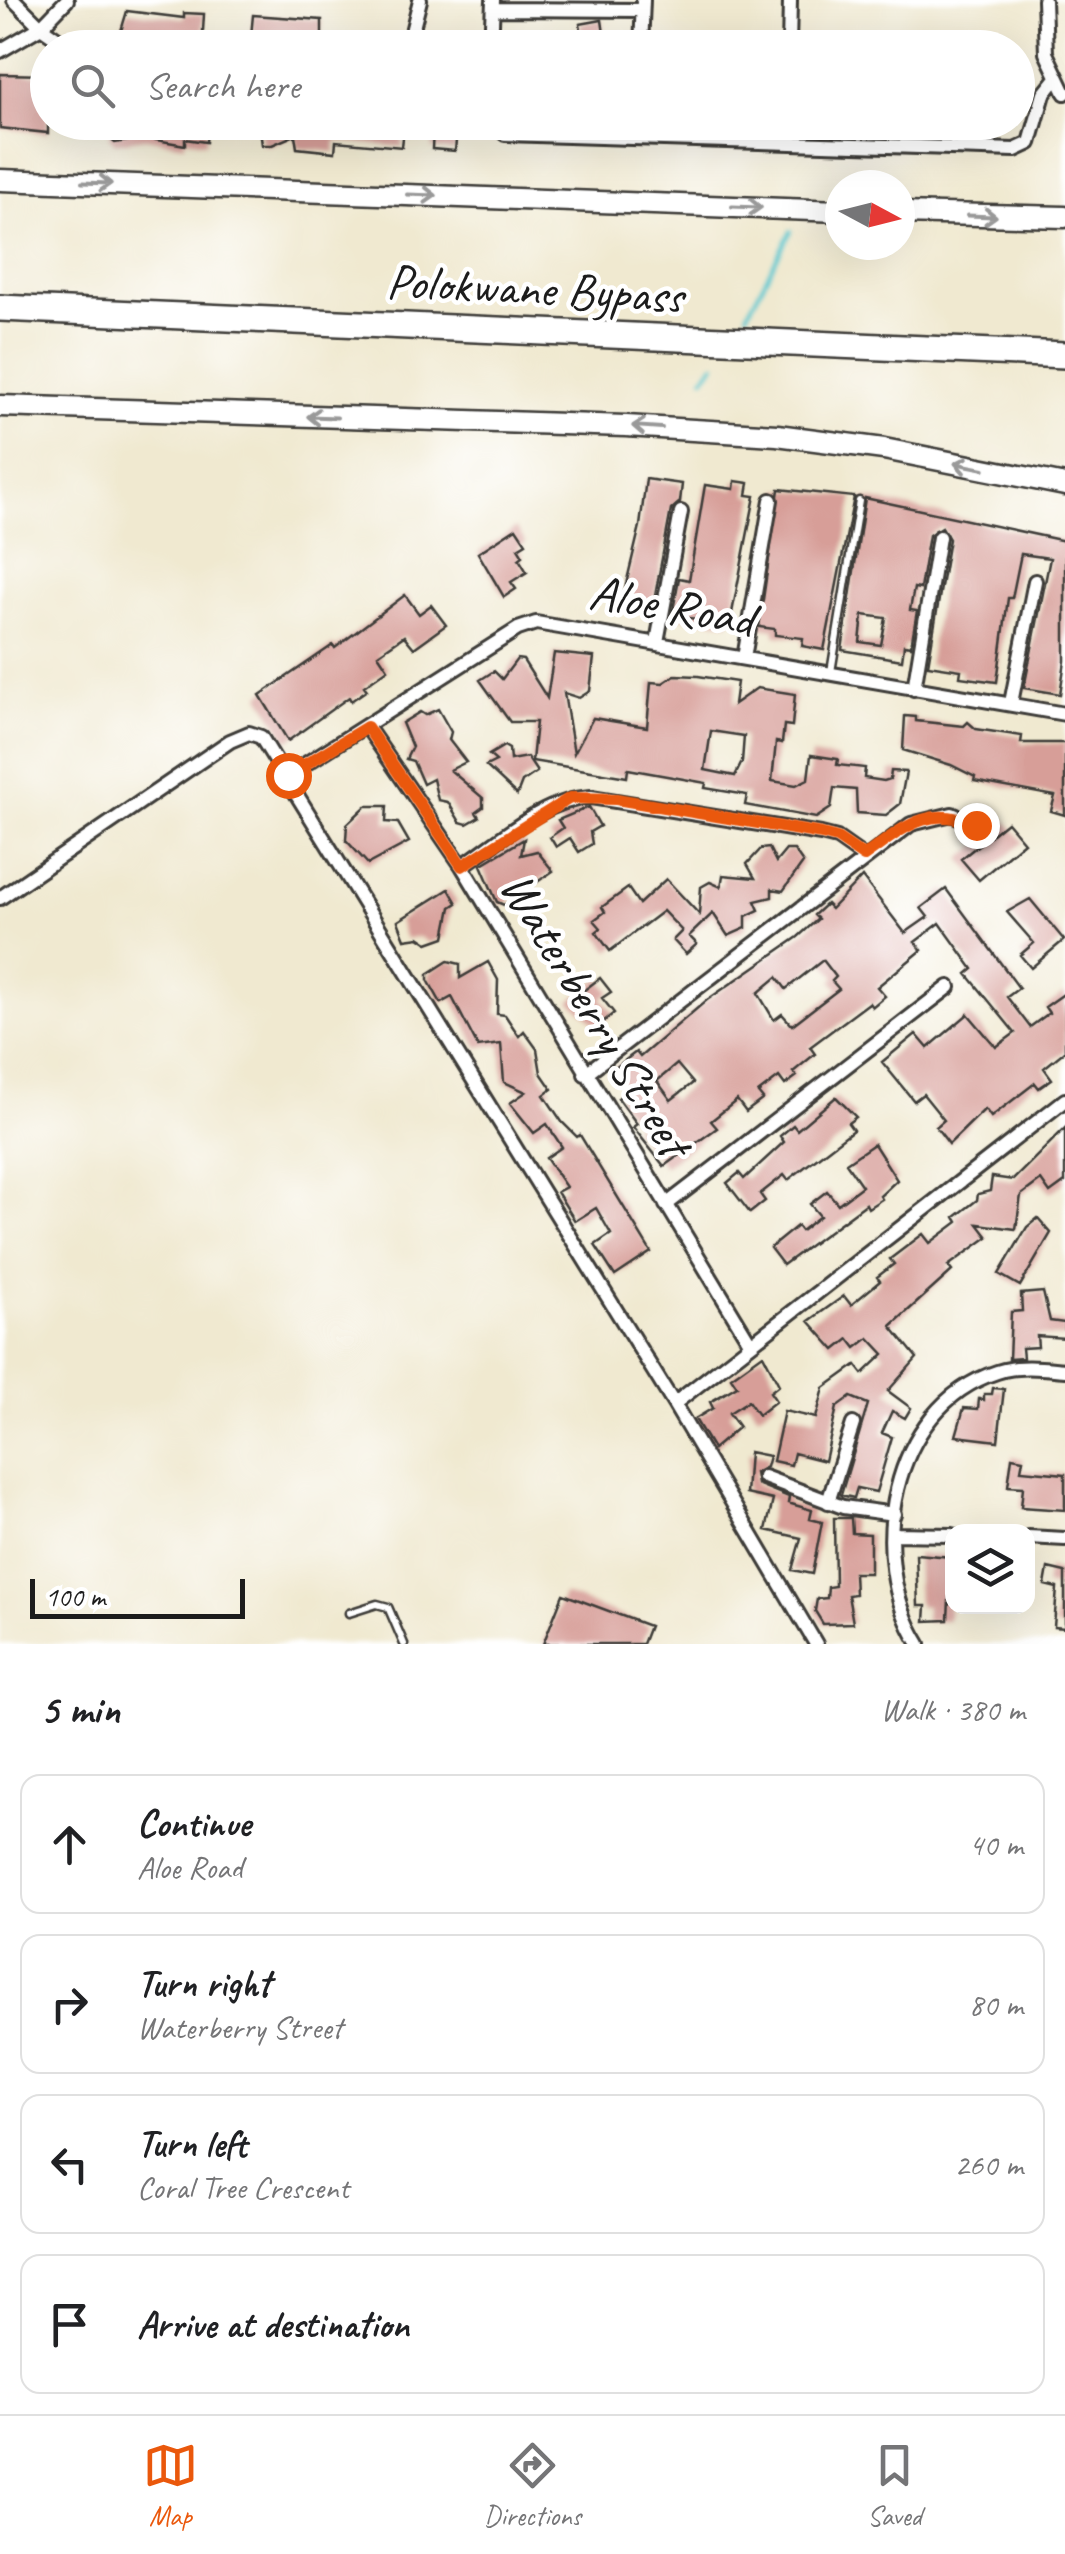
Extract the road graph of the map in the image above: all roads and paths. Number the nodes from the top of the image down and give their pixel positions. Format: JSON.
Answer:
{"nodes":[{"id":1,"x":14,"y":0,"type":"edge"},
{"id":2,"x":66,"y":0,"type":"edge"},
{"id":3,"x":420,"y":0,"type":"edge"},
{"id":4,"x":790,"y":0,"type":"edge"},
{"id":5,"x":1044,"y":0,"type":"edge"},
{"id":6,"x":493,"y":4,"type":"edge"},
{"id":7,"x":642,"y":5,"type":"edge"},
{"id":8,"x":41,"y":27,"type":"junction"},
{"id":9,"x":36,"y":30,"type":"edge"},
{"id":10,"x":45,"y":30,"type":"edge"},
{"id":11,"x":412,"y":30,"type":"edge"},
{"id":12,"x":492,"y":30,"type":"edge"},
{"id":13,"x":641,"y":30,"type":"edge"},
{"id":14,"x":789,"y":30,"type":"edge"},
{"id":15,"x":30,"y":33,"type":"edge"},
{"id":16,"x":0,"y":51,"type":"edge"},
{"id":17,"x":1056,"y":78,"type":"junction"},
{"id":18,"x":1065,"y":93,"type":"edge"},
{"id":19,"x":1035,"y":126,"type":"edge"},
{"id":20,"x":697,"y":140,"type":"edge"},
{"id":21,"x":1031,"y":140,"type":"edge"},
{"id":22,"x":786,"y":143,"type":"joint"},
{"id":23,"x":0,"y":180,"type":"edge"},
{"id":24,"x":825,"y":210,"type":"edge"},
{"id":25,"x":915,"y":213,"type":"edge"},
{"id":26,"x":1065,"y":216,"type":"edge"},
{"id":27,"x":0,"y":308,"type":"edge"},
{"id":28,"x":1065,"y":356,"type":"edge"},
{"id":29,"x":0,"y":406,"type":"edge"},
{"id":30,"x":1065,"y":485,"type":"edge"},
{"id":31,"x":770,"y":500,"type":"dead end"},
{"id":32,"x":859,"y":501,"type":"dead end"},
{"id":33,"x":681,"y":512,"type":"dead end"},
{"id":34,"x":939,"y":537,"type":"dead end"},
{"id":35,"x":1035,"y":581,"type":"dead end"},
{"id":36,"x":657,"y":642,"type":"junction"},
{"id":37,"x":744,"y":658,"type":"junction"},
{"id":38,"x":831,"y":672,"type":"junction"},
{"id":39,"x":914,"y":689,"type":"junction"},
{"id":40,"x":1011,"y":704,"type":"junction"},
{"id":41,"x":1065,"y":714,"type":"edge"},
{"id":42,"x":367,"y":727,"type":"junction"},
{"id":43,"x":288,"y":775,"type":"junction"},
{"id":44,"x":976,"y":825,"type":"dead end"},
{"id":45,"x":864,"y":856,"type":"junction"},
{"id":46,"x":462,"y":866,"type":"junction"},
{"id":47,"x":0,"y":898,"type":"edge"},
{"id":48,"x":949,"y":987,"type":"dead end"},
{"id":49,"x":585,"y":1074,"type":"junction"},
{"id":50,"x":1065,"y":1100,"type":"edge"},
{"id":51,"x":666,"y":1206,"type":"junction"},
{"id":52,"x":751,"y":1344,"type":"junction"},
{"id":53,"x":1065,"y":1370,"type":"edge"},
{"id":54,"x":674,"y":1404,"type":"junction"},
{"id":55,"x":854,"y":1424,"type":"dead end"},
{"id":56,"x":764,"y":1477,"type":"dead end"},
{"id":57,"x":828,"y":1502,"type":"junction"},
{"id":58,"x":894,"y":1514,"type":"junction"},
{"id":59,"x":893,"y":1534,"type":"junction"},
{"id":60,"x":945,"y":1536,"type":"edge"},
{"id":61,"x":1035,"y":1537,"type":"edge"},
{"id":62,"x":1065,"y":1538,"type":"edge"},
{"id":63,"x":349,"y":1613,"type":"dead end"},
{"id":64,"x":404,"y":1644,"type":"edge"},
{"id":65,"x":816,"y":1644,"type":"edge"},
{"id":66,"x":919,"y":1644,"type":"edge"}],
"edges":[{"from":1,"to":8,"type":"street"},
{"from":2,"to":8,"type":"street"},
{"from":3,"to":11,"type":"street"},
{"from":4,"to":14,"type":"street"},
{"from":5,"to":17,"type":"street"},
{"from":6,"to":7,"type":"street"},
{"from":6,"to":12,"type":"street"},
{"from":7,"to":13,"type":"street"},
{"from":8,"to":9,"type":"street"},
{"from":8,"to":10,"type":"street"},
{"from":15,"to":16,"type":"street"},
{"from":17,"to":18,"type":"street"},
{"from":17,"to":19,"type":"street"},
{"from":20,"to":22,"type":"street"},
{"from":21,"to":22,"type":"street"},
{"from":23,"to":24,"type":"main road","one_way":true},
{"from":25,"to":26,"type":"main road","one_way":true},
{"from":27,"to":28,"type":"highway","name":"Polokwane Bypass"},
{"from":30,"to":29,"type":"main road","one_way":true},
{"from":31,"to":37,"type":"street"},
{"from":32,"to":38,"type":"lane"},
{"from":33,"to":36,"type":"street"},
{"from":34,"to":39,"type":"street"},
{"from":35,"to":40,"type":"street"},
{"from":36,"to":37,"type":"street","name":"Aloe Road"},
{"from":36,"to":42,"type":"street","name":"Aloe Road"},
{"from":37,"to":38,"type":"street","name":"Aloe Road"},
{"from":38,"to":39,"type":"street","name":"Aloe Road"},
{"from":39,"to":40,"type":"street","name":"Aloe Road"},
{"from":40,"to":41,"type":"street","name":"Aloe Road"},
{"from":42,"to":43,"type":"street","name":"Aloe Road"},
{"from":42,"to":46,"type":"street","name":"Waterberry Street"},
{"from":43,"to":47,"type":"street"},
{"from":43,"to":54,"type":"street"},
{"from":44,"to":45,"type":"street"},
{"from":45,"to":46,"type":"street"},
{"from":45,"to":49,"type":"street"},
{"from":46,"to":49,"type":"street","name":"Waterberry Street"},
{"from":48,"to":51,"type":"street"},
{"from":49,"to":51,"type":"street","name":"Waterberry Street"},
{"from":50,"to":52,"type":"street"},
{"from":51,"to":52,"type":"street","name":"Waterberry Street"},
{"from":52,"to":54,"type":"street"},
{"from":53,"to":58,"type":"street"},
{"from":54,"to":65,"type":"street"},
{"from":55,"to":57,"type":"street"},
{"from":56,"to":57,"type":"street"},
{"from":57,"to":58,"type":"street"},
{"from":58,"to":59,"type":"street"},
{"from":59,"to":60,"type":"street"},
{"from":59,"to":66,"type":"street"},
{"from":61,"to":62,"type":"street"},
{"from":63,"to":64,"type":"lane"}]}
